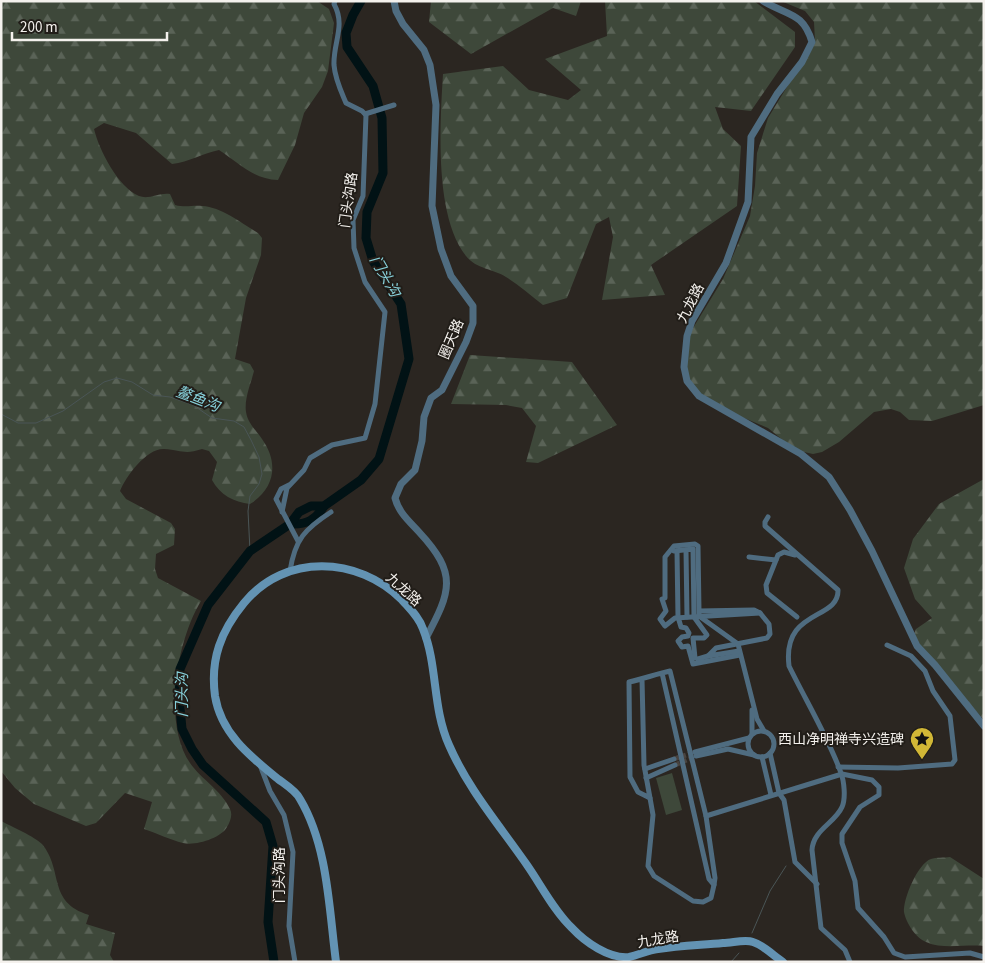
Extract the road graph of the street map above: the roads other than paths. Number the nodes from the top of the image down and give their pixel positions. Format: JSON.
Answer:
{"nodes":[{"id":1,"x":335,"y":1,"type":"edge"},
{"id":2,"x":394,"y":1,"type":"edge"},
{"id":3,"x":763,"y":1,"type":"edge"},
{"id":4,"x":394,"y":105,"type":"dead end"},
{"id":5,"x":364,"y":114,"type":"junction"},
{"id":6,"x":331,"y":512,"type":"dead end"},
{"id":7,"x":768,"y":518,"type":"dead end"},
{"id":8,"x":297,"y":540,"type":"junction"},
{"id":9,"x":693,"y":547,"type":"junction"},
{"id":10,"x":686,"y":550,"type":"junction"},
{"id":11,"x":669,"y":551,"type":"junction"},
{"id":12,"x":677,"y":551,"type":"junction"},
{"id":13,"x":798,"y":556,"type":"junction"},
{"id":14,"x":749,"y":557,"type":"dead end"},
{"id":15,"x":776,"y":560,"type":"junction"},
{"id":16,"x":290,"y":571,"type":"junction"},
{"id":17,"x":697,"y":615,"type":"junction"},
{"id":18,"x":687,"y":617,"type":"junction"},
{"id":19,"x":797,"y":617,"type":"dead end"},
{"id":20,"x":678,"y":618,"type":"junction"},
{"id":21,"x":426,"y":638,"type":"junction"},
{"id":22,"x":738,"y":644,"type":"junction"},
{"id":23,"x":887,"y":646,"type":"dead end"},
{"id":24,"x":739,"y":653,"type":"junction"},
{"id":25,"x":708,"y":656,"type":"junction"},
{"id":26,"x":662,"y":672,"type":"junction"},
{"id":27,"x":642,"y":679,"type":"junction"},
{"id":28,"x":752,"y":703,"type":"junction"},
{"id":29,"x":984,"y":726,"type":"edge"},
{"id":30,"x":764,"y":731,"type":"junction"},
{"id":31,"x":751,"y":736,"type":"junction"},
{"id":32,"x":770,"y":753,"type":"junction"},
{"id":33,"x":755,"y":755,"type":"junction"},
{"id":34,"x":762,"y":756,"type":"junction"},
{"id":35,"x":260,"y":764,"type":"junction"},
{"id":36,"x":838,"y":767,"type":"junction"},
{"id":37,"x":645,"y":769,"type":"junction"},
{"id":38,"x":842,"y":774,"type":"junction"},
{"id":39,"x":646,"y":778,"type":"junction"},
{"id":40,"x":779,"y":793,"type":"junction"},
{"id":41,"x":771,"y":796,"type":"junction"},
{"id":42,"x":650,"y":798,"type":"junction"},
{"id":43,"x":706,"y":816,"type":"junction"},
{"id":44,"x":714,"y":884,"type":"junction"},
{"id":45,"x":818,"y":884,"type":"junction"},
{"id":46,"x":984,"y":957,"type":"edge"},
{"id":47,"x":295,"y":962,"type":"edge"},
{"id":48,"x":336,"y":962,"type":"edge"},
{"id":49,"x":783,"y":962,"type":"edge"},
{"id":50,"x":850,"y":962,"type":"edge"}],
"edges":[{"from":1,"to":5,"type":"street"},
{"from":2,"to":21,"type":"street","name":"圈天路"},
{"from":3,"to":29,"type":"street","name":"九龙路"},
{"from":4,"to":5,"type":"street"},
{"from":5,"to":8,"type":"street","name":"门头沟路"},
{"from":6,"to":8,"type":"street"},
{"from":7,"to":13,"type":"street"},
{"from":8,"to":16,"type":"street"},
{"from":9,"to":10,"type":"street"},
{"from":9,"to":11,"type":"street"},
{"from":9,"to":17,"type":"street"},
{"from":10,"to":12,"type":"street"},
{"from":10,"to":18,"type":"street"},
{"from":11,"to":12,"type":"street"},
{"from":11,"to":20,"type":"street"},
{"from":12,"to":20,"type":"street"},
{"from":13,"to":15,"type":"street"},
{"from":13,"to":36,"type":"street"},
{"from":14,"to":15,"type":"street"},
{"from":15,"to":19,"type":"street"},
{"from":16,"to":21,"type":"main road","name":"九龙路"},
{"from":16,"to":35,"type":"main road","name":"九龙路"},
{"from":17,"to":18,"type":"street"},
{"from":17,"to":22,"type":"street"},
{"from":17,"to":22,"type":"street"},
{"from":17,"to":25,"type":"street"},
{"from":18,"to":20,"type":"street"},
{"from":20,"to":24,"type":"street"},
{"from":21,"to":49,"type":"main road","name":"九龙路"},
{"from":22,"to":24,"type":"street"},
{"from":22,"to":25,"type":"street"},
{"from":23,"to":36,"type":"street"},
{"from":24,"to":25,"type":"street"},
{"from":24,"to":28,"type":"street"},
{"from":26,"to":27,"type":"street"},
{"from":26,"to":43,"type":"street"},
{"from":26,"to":44,"type":"street"},
{"from":27,"to":37,"type":"street"},
{"from":27,"to":42,"type":"street"},
{"from":28,"to":30,"type":"street"},
{"from":28,"to":31,"type":"street"},
{"from":30,"to":31,"type":"street"},
{"from":30,"to":32,"type":"street"},
{"from":31,"to":33,"type":"street"},
{"from":31,"to":33,"type":"street"},
{"from":32,"to":34,"type":"street"},
{"from":32,"to":40,"type":"street"},
{"from":33,"to":34,"type":"street"},
{"from":34,"to":41,"type":"street"},
{"from":35,"to":47,"type":"street","name":"门头沟路"},
{"from":35,"to":48,"type":"main road","name":"九龙路"},
{"from":36,"to":38,"type":"street"},
{"from":37,"to":39,"type":"street"},
{"from":37,"to":39,"type":"street"},
{"from":38,"to":40,"type":"street"},
{"from":38,"to":45,"type":"street"},
{"from":38,"to":46,"type":"street"},
{"from":39,"to":42,"type":"street"},
{"from":40,"to":41,"type":"street"},
{"from":40,"to":45,"type":"street"},
{"from":41,"to":43,"type":"street"},
{"from":42,"to":44,"type":"street"},
{"from":43,"to":44,"type":"street"},
{"from":45,"to":50,"type":"street"}]}
